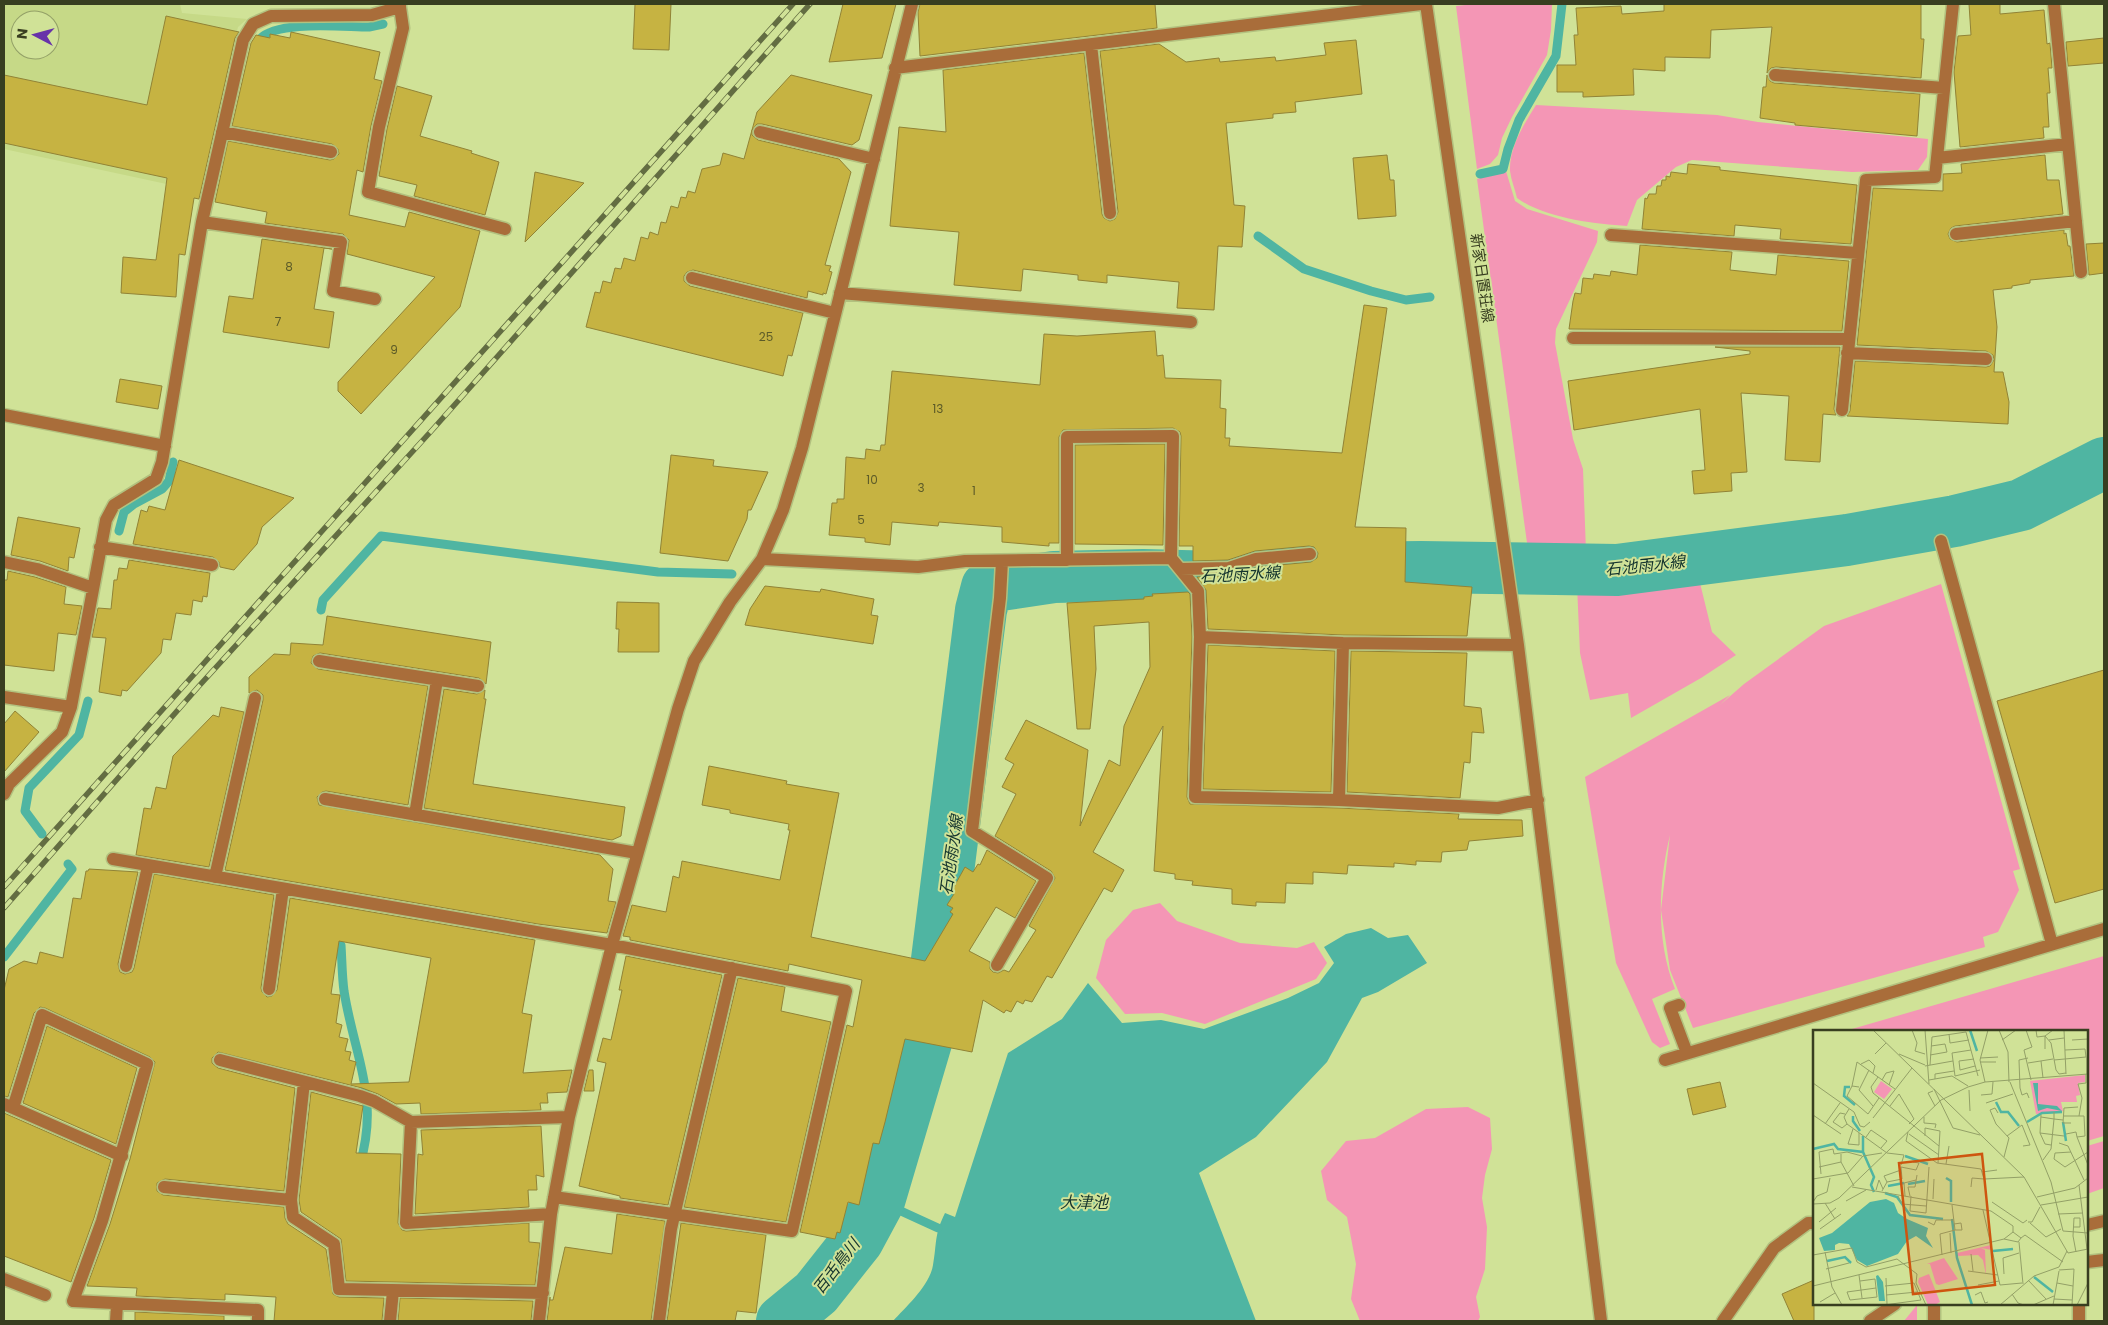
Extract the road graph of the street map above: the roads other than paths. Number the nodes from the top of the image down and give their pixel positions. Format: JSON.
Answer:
{"nodes":[{"id":1,"x":912,"y":4,"type":"edge"},
{"id":2,"x":1421,"y":4,"type":"edge"},
{"id":3,"x":1426,"y":4,"type":"edge"},
{"id":4,"x":1953,"y":4,"type":"edge"},
{"id":5,"x":2054,"y":4,"type":"edge"},
{"id":6,"x":400,"y":6,"type":"edge"},
{"id":7,"x":280,"y":10,"type":"edge"},
{"id":8,"x":1091,"y":45,"type":"junction"},
{"id":9,"x":895,"y":68,"type":"junction"},
{"id":10,"x":1775,"y":76,"type":"dead end"},
{"id":11,"x":1944,"y":88,"type":"junction"},
{"id":12,"x":222,"y":132,"type":"junction"},
{"id":13,"x":760,"y":132,"type":"dead end"},
{"id":14,"x":2068,"y":144,"type":"junction"},
{"id":15,"x":331,"y":152,"type":"dead end"},
{"id":16,"x":1937,"y":158,"type":"junction"},
{"id":17,"x":874,"y":159,"type":"junction"},
{"id":18,"x":1110,"y":213,"type":"dead end"},
{"id":19,"x":2076,"y":221,"type":"junction"},
{"id":20,"x":202,"y":222,"type":"junction"},
{"id":21,"x":505,"y":229,"type":"dead end"},
{"id":22,"x":1956,"y":234,"type":"dead end"},
{"id":23,"x":1611,"y":235,"type":"dead end"},
{"id":24,"x":1858,"y":253,"type":"junction"},
{"id":25,"x":2081,"y":272,"type":"dead end"},
{"id":26,"x":692,"y":278,"type":"dead end"},
{"id":27,"x":840,"y":292,"type":"junction"},
{"id":28,"x":375,"y":299,"type":"dead end"},
{"id":29,"x":834,"y":314,"type":"junction"},
{"id":30,"x":1191,"y":322,"type":"dead end"},
{"id":31,"x":1573,"y":338,"type":"dead end"},
{"id":32,"x":1849,"y":339,"type":"junction"},
{"id":33,"x":1847,"y":353,"type":"junction"},
{"id":34,"x":1986,"y":359,"type":"dead end"},
{"id":35,"x":1842,"y":410,"type":"dead end"},
{"id":36,"x":4,"y":416,"type":"edge"},
{"id":37,"x":165,"y":446,"type":"junction"},
{"id":38,"x":1941,"y":540,"type":"dead end"},
{"id":39,"x":100,"y":547,"type":"junction"},
{"id":40,"x":1310,"y":554,"type":"dead end"},
{"id":41,"x":1171,"y":558,"type":"junction"},
{"id":42,"x":762,"y":560,"type":"junction"},
{"id":43,"x":1067,"y":560,"type":"junction"},
{"id":44,"x":1002,"y":561,"type":"junction"},
{"id":45,"x":4,"y":562,"type":"edge"},
{"id":46,"x":212,"y":565,"type":"dead end"},
{"id":47,"x":1182,"y":571,"type":"junction"},
{"id":48,"x":93,"y":588,"type":"junction"},
{"id":49,"x":1200,"y":637,"type":"junction"},
{"id":50,"x":1343,"y":643,"type":"junction"},
{"id":51,"x":1518,"y":645,"type":"junction"},
{"id":52,"x":319,"y":661,"type":"dead end"},
{"id":53,"x":437,"y":680,"type":"junction"},
{"id":54,"x":478,"y":686,"type":"dead end"},
{"id":55,"x":4,"y":697,"type":"edge"},
{"id":56,"x":254,"y":698,"type":"dead end"},
{"id":57,"x":71,"y":707,"type":"junction"},
{"id":58,"x":4,"y":794,"type":"edge"},
{"id":59,"x":325,"y":799,"type":"dead end"},
{"id":60,"x":1339,"y":800,"type":"junction"},
{"id":61,"x":1538,"y":800,"type":"junction"},
{"id":62,"x":415,"y":815,"type":"junction"},
{"id":63,"x":638,"y":853,"type":"junction"},
{"id":64,"x":114,"y":860,"type":"dead end"},
{"id":65,"x":148,"y":866,"type":"junction"},
{"id":66,"x":215,"y":877,"type":"junction"},
{"id":67,"x":283,"y":889,"type":"junction"},
{"id":68,"x":2104,"y":929,"type":"edge"},
{"id":69,"x":2052,"y":944,"type":"junction"},
{"id":70,"x":612,"y":945,"type":"junction"},
{"id":71,"x":997,"y":965,"type":"dead end"},
{"id":72,"x":126,"y":966,"type":"dead end"},
{"id":73,"x":732,"y":968,"type":"junction"},
{"id":74,"x":269,"y":989,"type":"dead end"},
{"id":75,"x":1679,"y":1005,"type":"dead end"},
{"id":76,"x":1687,"y":1053,"type":"junction"},
{"id":77,"x":220,"y":1060,"type":"dead end"},
{"id":78,"x":1664,"y":1060,"type":"dead end"},
{"id":79,"x":304,"y":1082,"type":"junction"},
{"id":80,"x":8,"y":1106,"type":"edge"},
{"id":81,"x":569,"y":1117,"type":"junction"},
{"id":82,"x":411,"y":1122,"type":"junction"},
{"id":83,"x":122,"y":1156,"type":"junction"},
{"id":84,"x":164,"y":1187,"type":"dead end"},
{"id":85,"x":554,"y":1197,"type":"junction"},
{"id":86,"x":290,"y":1200,"type":"junction"},
{"id":87,"x":551,"y":1214,"type":"junction"},
{"id":88,"x":676,"y":1214,"type":"junction"},
{"id":89,"x":2104,"y":1221,"type":"edge"},
{"id":90,"x":1813,"y":1223,"type":"edge"},
{"id":91,"x":2088,"y":1225,"type":"edge"},
{"id":92,"x":2104,"y":1260,"type":"edge"},
{"id":93,"x":2088,"y":1262,"type":"edge"},
{"id":94,"x":4,"y":1278,"type":"edge"},
{"id":95,"x":393,"y":1292,"type":"junction"},
{"id":96,"x":543,"y":1293,"type":"junction"},
{"id":97,"x":45,"y":1295,"type":"dead end"},
{"id":98,"x":117,"y":1304,"type":"junction"},
{"id":99,"x":1894,"y":1305,"type":"edge"},
{"id":100,"x":1934,"y":1305,"type":"edge"},
{"id":101,"x":2079,"y":1305,"type":"edge"},
{"id":102,"x":116,"y":1321,"type":"edge"},
{"id":103,"x":258,"y":1321,"type":"edge"},
{"id":104,"x":390,"y":1321,"type":"edge"},
{"id":105,"x":539,"y":1321,"type":"edge"},
{"id":106,"x":659,"y":1321,"type":"edge"},
{"id":107,"x":1602,"y":1321,"type":"edge"},
{"id":108,"x":1723,"y":1321,"type":"edge"},
{"id":109,"x":1870,"y":1321,"type":"edge"},
{"id":110,"x":1934,"y":1321,"type":"edge"},
{"id":111,"x":2080,"y":1321,"type":"edge"}],
"edges":[{"from":1,"to":9,"type":"street"},
{"from":2,"to":8,"type":"street"},
{"from":3,"to":51,"type":"street","name":"新家日置荘線"},
{"from":4,"to":11,"type":"street"},
{"from":5,"to":14,"type":"street"},
{"from":6,"to":7,"type":"street"},
{"from":6,"to":21,"type":"street"},
{"from":7,"to":12,"type":"street"},
{"from":8,"to":9,"type":"street"},
{"from":8,"to":18,"type":"street"},
{"from":9,"to":17,"type":"street"},
{"from":10,"to":11,"type":"street"},
{"from":11,"to":16,"type":"street"},
{"from":12,"to":15,"type":"street"},
{"from":12,"to":20,"type":"street"},
{"from":13,"to":17,"type":"street"},
{"from":14,"to":16,"type":"street"},
{"from":14,"to":19,"type":"street"},
{"from":16,"to":24,"type":"street"},
{"from":17,"to":27,"type":"street"},
{"from":19,"to":22,"type":"street"},
{"from":19,"to":25,"type":"street"},
{"from":20,"to":28,"type":"street"},
{"from":20,"to":37,"type":"street"},
{"from":23,"to":24,"type":"street"},
{"from":24,"to":32,"type":"street"},
{"from":26,"to":29,"type":"street"},
{"from":27,"to":29,"type":"street"},
{"from":27,"to":30,"type":"street"},
{"from":29,"to":42,"type":"street"},
{"from":31,"to":32,"type":"street"},
{"from":32,"to":33,"type":"street"},
{"from":33,"to":34,"type":"street"},
{"from":33,"to":35,"type":"street"},
{"from":36,"to":37,"type":"street"},
{"from":37,"to":39,"type":"street"},
{"from":38,"to":69,"type":"street"},
{"from":39,"to":46,"type":"street"},
{"from":39,"to":48,"type":"street"},
{"from":40,"to":47,"type":"street"},
{"from":41,"to":43,"type":"street"},
{"from":41,"to":43,"type":"street"},
{"from":41,"to":47,"type":"street"},
{"from":42,"to":44,"type":"street"},
{"from":42,"to":63,"type":"street"},
{"from":43,"to":44,"type":"street"},
{"from":44,"to":71,"type":"street"},
{"from":45,"to":48,"type":"street"},
{"from":47,"to":49,"type":"street"},
{"from":48,"to":57,"type":"street"},
{"from":49,"to":50,"type":"street"},
{"from":49,"to":60,"type":"street"},
{"from":50,"to":51,"type":"street"},
{"from":50,"to":60,"type":"street"},
{"from":51,"to":61,"type":"street","name":"新家日置荘線"},
{"from":52,"to":53,"type":"street"},
{"from":53,"to":54,"type":"street"},
{"from":53,"to":62,"type":"street"},
{"from":55,"to":57,"type":"street"},
{"from":56,"to":66,"type":"street"},
{"from":57,"to":58,"type":"street"},
{"from":59,"to":62,"type":"street"},
{"from":60,"to":61,"type":"street"},
{"from":61,"to":107,"type":"street","name":"新家日置荘線"},
{"from":62,"to":63,"type":"street"},
{"from":63,"to":70,"type":"street"},
{"from":64,"to":65,"type":"street"},
{"from":65,"to":66,"type":"street"},
{"from":65,"to":72,"type":"street"},
{"from":66,"to":67,"type":"street"},
{"from":67,"to":70,"type":"street"},
{"from":67,"to":74,"type":"street"},
{"from":68,"to":69,"type":"street"},
{"from":69,"to":76,"type":"street"},
{"from":70,"to":73,"type":"street"},
{"from":70,"to":81,"type":"street"},
{"from":73,"to":88,"type":"street"},
{"from":73,"to":88,"type":"street"},
{"from":75,"to":76,"type":"street"},
{"from":76,"to":78,"type":"street"},
{"from":77,"to":79,"type":"street"},
{"from":79,"to":82,"type":"street"},
{"from":79,"to":86,"type":"street"},
{"from":80,"to":83,"type":"street"},
{"from":80,"to":83,"type":"street"},
{"from":81,"to":82,"type":"street"},
{"from":81,"to":85,"type":"street"},
{"from":82,"to":87,"type":"street"},
{"from":83,"to":98,"type":"street"},
{"from":84,"to":86,"type":"street"},
{"from":85,"to":87,"type":"street"},
{"from":85,"to":88,"type":"street"},
{"from":86,"to":95,"type":"street"},
{"from":87,"to":96,"type":"street"},
{"from":88,"to":106,"type":"street"},
{"from":89,"to":91,"type":"street"},
{"from":90,"to":108,"type":"street"},
{"from":92,"to":93,"type":"street"},
{"from":94,"to":97,"type":"street"},
{"from":95,"to":96,"type":"street"},
{"from":95,"to":104,"type":"street"},
{"from":96,"to":105,"type":"street"},
{"from":98,"to":102,"type":"street"},
{"from":98,"to":103,"type":"street"},
{"from":99,"to":109,"type":"street"},
{"from":100,"to":110,"type":"street"},
{"from":101,"to":111,"type":"street"}]}
